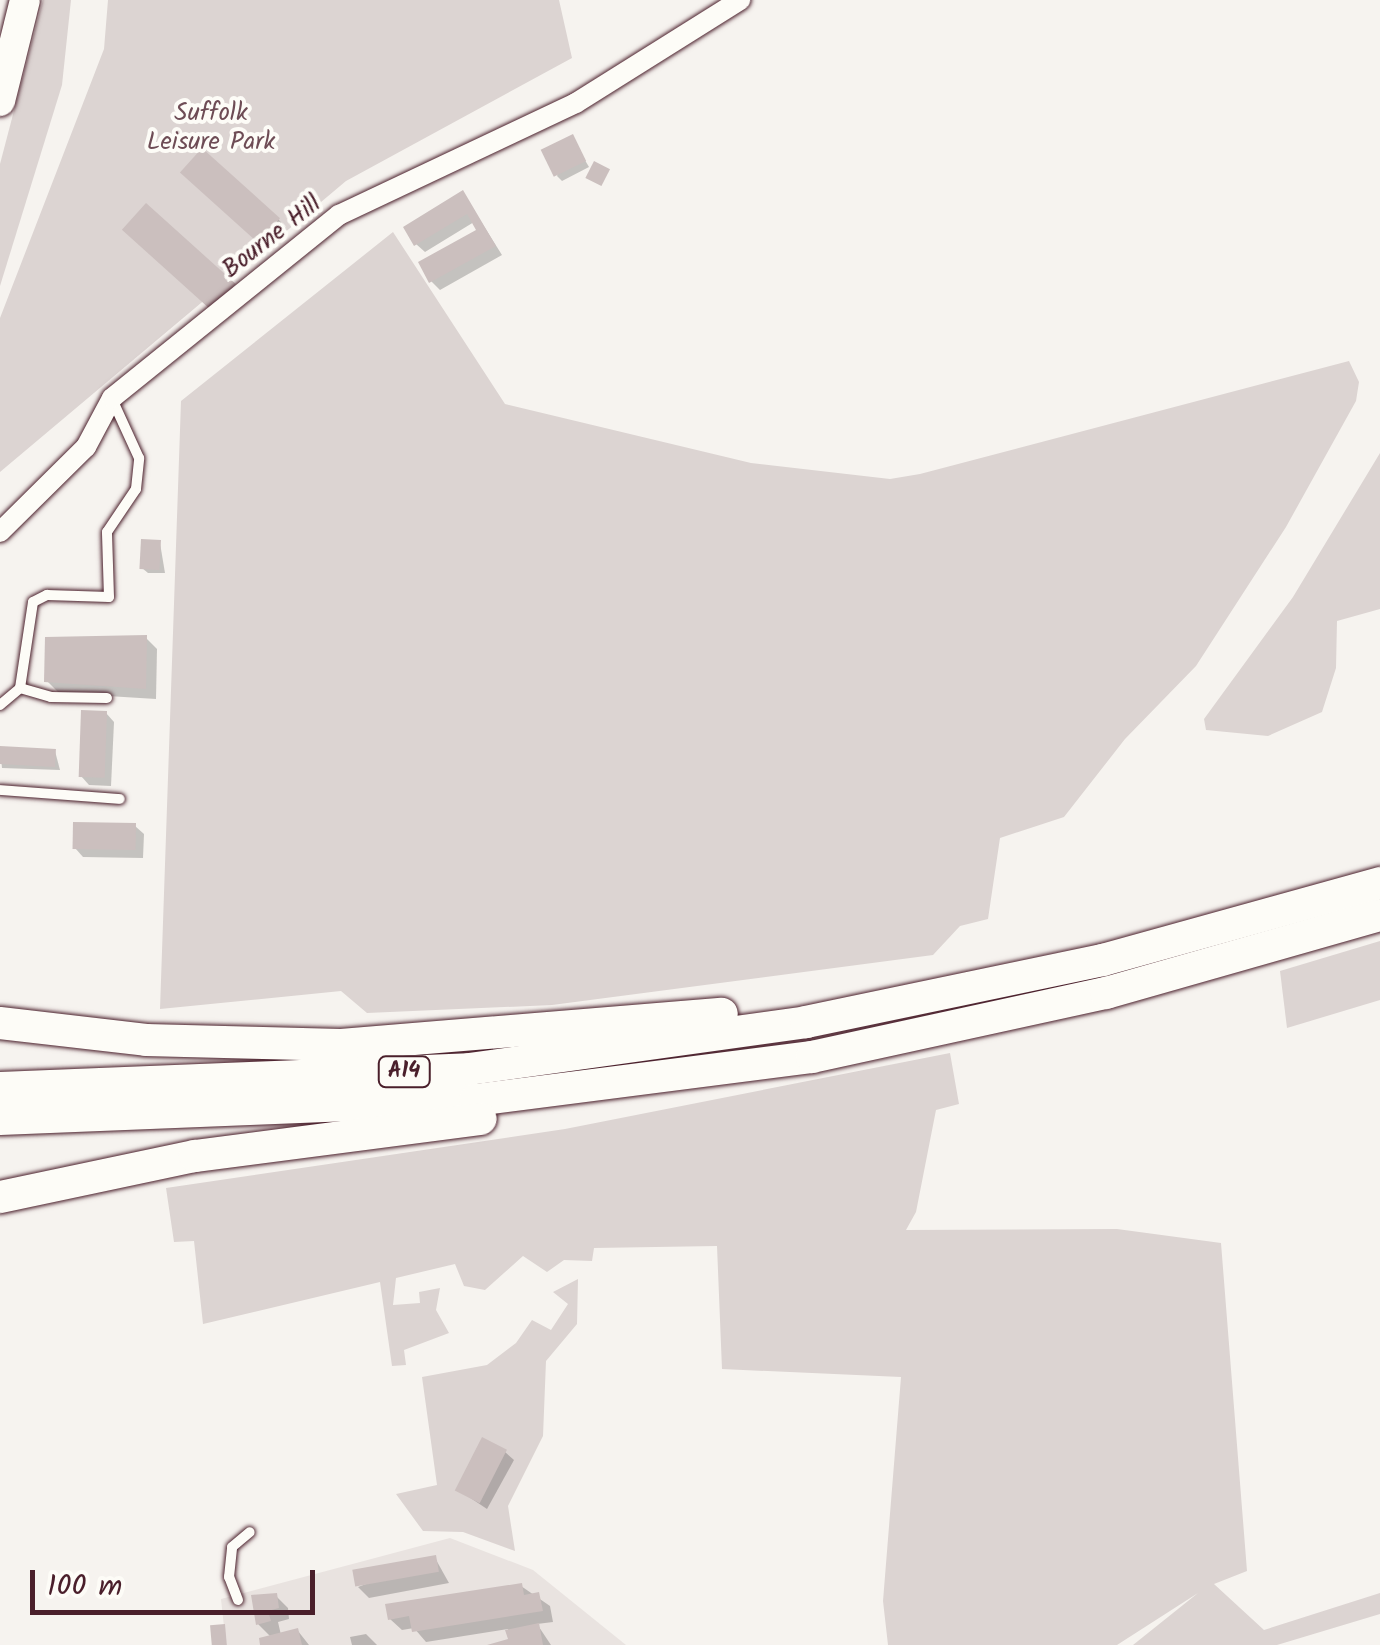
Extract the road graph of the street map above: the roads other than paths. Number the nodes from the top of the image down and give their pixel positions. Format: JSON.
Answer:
{"nodes":[{"id":1,"x":26,"y":0,"type":"edge"},
{"id":2,"x":740,"y":0,"type":"edge"},
{"id":3,"x":0,"y":101,"type":"edge"},
{"id":4,"x":112,"y":398,"type":"junction"},
{"id":5,"x":0,"y":532,"type":"edge"},
{"id":6,"x":20,"y":688,"type":"junction"},
{"id":7,"x":107,"y":698,"type":"dead end"},
{"id":8,"x":0,"y":705,"type":"edge"},
{"id":9,"x":0,"y":790,"type":"edge"},
{"id":10,"x":120,"y":799,"type":"dead end"},
{"id":11,"x":1380,"y":883,"type":"edge"},
{"id":12,"x":1380,"y":915,"type":"edge"},
{"id":13,"x":806,"y":1022,"type":"junction"},
{"id":14,"x":0,"y":1023,"type":"edge"},
{"id":15,"x":611,"y":1086,"type":"junction"},
{"id":16,"x":0,"y":1088,"type":"edge"},
{"id":17,"x":0,"y":1118,"type":"edge"},
{"id":18,"x":0,"y":1196,"type":"edge"},
{"id":19,"x":250,"y":1532,"type":"dead end"},
{"id":20,"x":238,"y":1600,"type":"dead end"}],
"edges":[{"from":1,"to":3,"type":"main road"},
{"from":2,"to":4,"type":"street","name":"Bourne Hill"},
{"from":4,"to":5,"type":"street","name":"Bourne Hill"},
{"from":4,"to":6,"type":"lane"},
{"from":6,"to":7,"type":"lane"},
{"from":6,"to":8,"type":"lane"},
{"from":9,"to":10,"type":"lane"},
{"from":11,"to":13,"type":"highway","number":"A14"},
{"from":12,"to":15,"type":"highway","number":"A14"},
{"from":13,"to":14,"type":"highway","number":"A14"},
{"from":13,"to":16,"type":"highway","number":"A14"},
{"from":15,"to":17,"type":"highway","number":"A14"},
{"from":15,"to":18,"type":"highway","number":"A14"},
{"from":19,"to":20,"type":"lane"}]}
